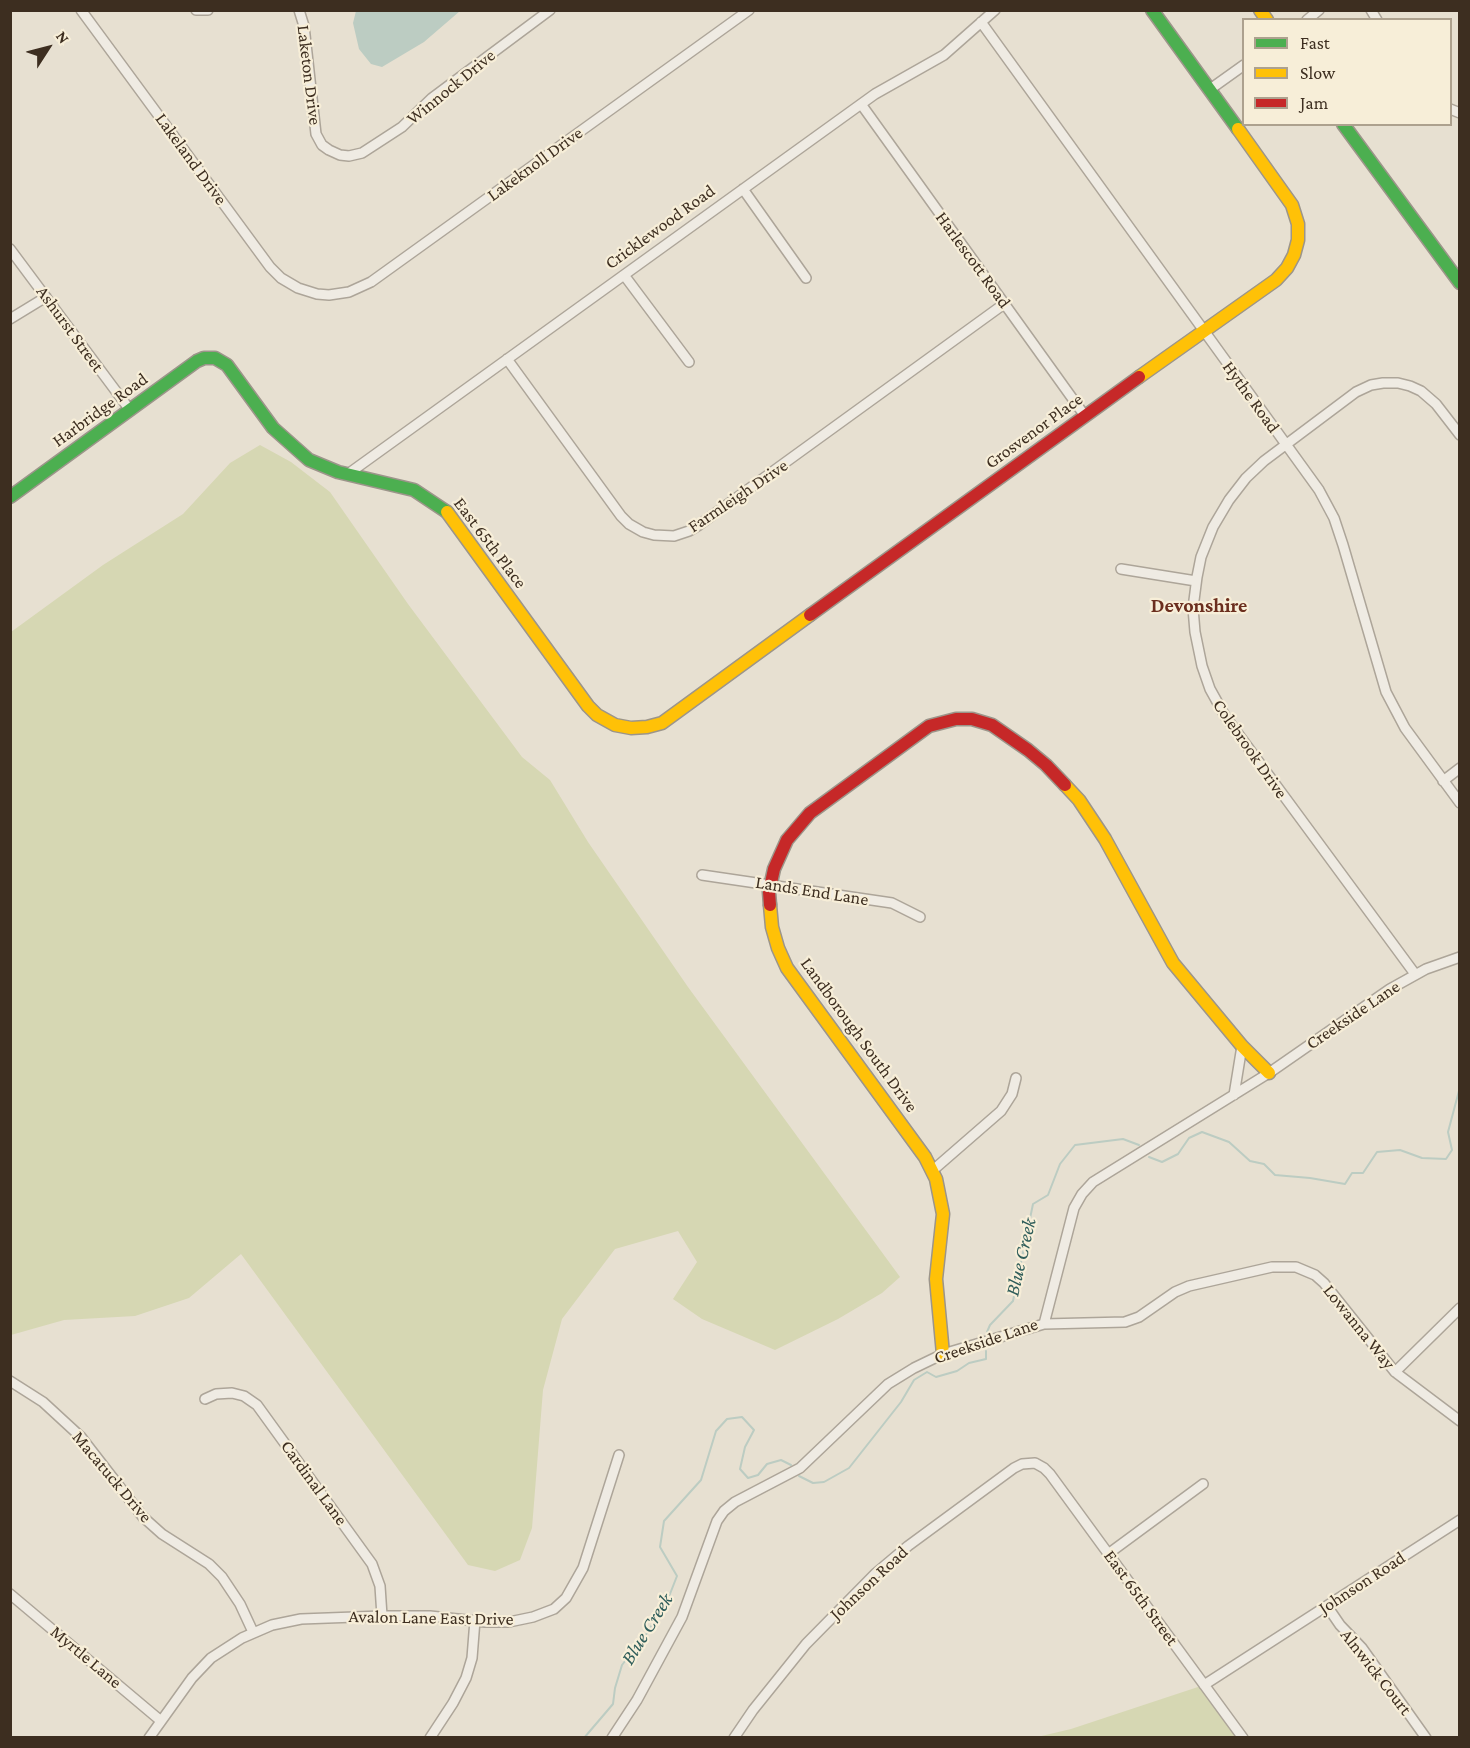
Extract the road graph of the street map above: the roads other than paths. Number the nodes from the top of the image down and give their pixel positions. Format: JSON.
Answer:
{"nodes":[{"id":1,"x":81,"y":10,"type":"edge"},
{"id":2,"x":196,"y":10,"type":"edge"},
{"id":3,"x":208,"y":10,"type":"edge"},
{"id":4,"x":299,"y":10,"type":"edge"},
{"id":5,"x":550,"y":10,"type":"edge"},
{"id":6,"x":749,"y":10,"type":"edge"},
{"id":7,"x":995,"y":10,"type":"edge"},
{"id":8,"x":1152,"y":10,"type":"edge"},
{"id":9,"x":981,"y":22,"type":"junction"},
{"id":10,"x":1242,"y":66,"type":"edge"},
{"id":11,"x":1209,"y":90,"type":"junction"},
{"id":12,"x":861,"y":104,"type":"junction"},
{"id":13,"x":1344,"y":126,"type":"edge"},
{"id":14,"x":349,"y":156,"type":"joint"},
{"id":15,"x":743,"y":189,"type":"junction"},
{"id":16,"x":10,"y":249,"type":"edge"},
{"id":17,"x":624,"y":275,"type":"junction"},
{"id":18,"x":806,"y":278,"type":"dead end"},
{"id":19,"x":1460,"y":283,"type":"edge"},
{"id":20,"x":313,"y":293,"type":"joint"},
{"id":21,"x":46,"y":297,"type":"junction"},
{"id":22,"x":1004,"y":304,"type":"junction"},
{"id":23,"x":10,"y":319,"type":"edge"},
{"id":24,"x":1203,"y":330,"type":"junction"},
{"id":25,"x":213,"y":358,"type":"joint"},
{"id":26,"x":507,"y":359,"type":"junction"},
{"id":27,"x":689,"y":362,"type":"dead end"},
{"id":28,"x":130,"y":410,"type":"junction"},
{"id":29,"x":1085,"y":416,"type":"junction"},
{"id":30,"x":1460,"y":435,"type":"edge"},
{"id":31,"x":1286,"y":444,"type":"junction"},
{"id":32,"x":348,"y":474,"type":"junction"},
{"id":33,"x":10,"y":497,"type":"edge"},
{"id":34,"x":1121,"y":569,"type":"dead end"},
{"id":35,"x":1196,"y":580,"type":"junction"},
{"id":36,"x":627,"y":728,"type":"joint"},
{"id":37,"x":1460,"y":768,"type":"edge"},
{"id":38,"x":1443,"y":781,"type":"junction"},
{"id":39,"x":1460,"y":803,"type":"edge"},
{"id":40,"x":702,"y":875,"type":"dead end"},
{"id":41,"x":770,"y":884,"type":"junction"},
{"id":42,"x":920,"y":917,"type":"dead end"},
{"id":43,"x":1460,"y":957,"type":"edge"},
{"id":44,"x":1415,"y":974,"type":"junction"},
{"id":45,"x":1242,"y":1046,"type":"junction"},
{"id":46,"x":1269,"y":1073,"type":"junction"},
{"id":47,"x":1016,"y":1078,"type":"dead end"},
{"id":48,"x":1234,"y":1095,"type":"junction"},
{"id":49,"x":932,"y":1171,"type":"junction"},
{"id":50,"x":1460,"y":1308,"type":"edge"},
{"id":51,"x":1044,"y":1324,"type":"junction"},
{"id":52,"x":943,"y":1354,"type":"junction"},
{"id":53,"x":1395,"y":1372,"type":"junction"},
{"id":54,"x":10,"y":1381,"type":"edge"},
{"id":55,"x":205,"y":1399,"type":"dead end"},
{"id":56,"x":1460,"y":1421,"type":"edge"},
{"id":57,"x":618,"y":1455,"type":"dead end"},
{"id":58,"x":1035,"y":1463,"type":"joint"},
{"id":59,"x":1203,"y":1484,"type":"dead end"},
{"id":60,"x":1458,"y":1524,"type":"edge"},
{"id":61,"x":1108,"y":1554,"type":"junction"},
{"id":62,"x":10,"y":1593,"type":"edge"},
{"id":63,"x":1327,"y":1606,"type":"junction"},
{"id":64,"x":382,"y":1616,"type":"junction"},
{"id":65,"x":475,"y":1620,"type":"junction"},
{"id":66,"x":253,"y":1632,"type":"junction"},
{"id":67,"x":1204,"y":1685,"type":"junction"},
{"id":68,"x":161,"y":1720,"type":"junction"},
{"id":69,"x":149,"y":1737,"type":"edge"},
{"id":70,"x":430,"y":1737,"type":"edge"},
{"id":71,"x":612,"y":1737,"type":"edge"},
{"id":72,"x":734,"y":1737,"type":"edge"},
{"id":73,"x":1243,"y":1737,"type":"edge"},
{"id":74,"x":1426,"y":1737,"type":"edge"}],
"edges":[{"from":1,"to":20,"type":"street","name":"Lakeland Drive"},
{"from":2,"to":3,"type":"street"},
{"from":4,"to":14,"type":"street","name":"Laketon Drive"},
{"from":5,"to":14,"type":"street","name":"Winnock Drive"},
{"from":6,"to":20,"type":"street","name":"Lakeknoll Drive"},
{"from":7,"to":9,"type":"street","name":"Cricklewood Road"},
{"from":8,"to":11,"type":"street"},
{"from":9,"to":12,"type":"street","name":"Cricklewood Road"},
{"from":9,"to":24,"type":"street","name":"Hythe Road"},
{"from":10,"to":11,"type":"street"},
{"from":11,"to":24,"type":"street","name":"Grosvenor Place"},
{"from":12,"to":15,"type":"street","name":"Cricklewood Road"},
{"from":12,"to":22,"type":"street","name":"Harlescott Road"},
{"from":13,"to":19,"type":"street"},
{"from":15,"to":17,"type":"street","name":"Cricklewood Road"},
{"from":15,"to":18,"type":"street"},
{"from":16,"to":21,"type":"street","name":"Ashurst Street"},
{"from":17,"to":26,"type":"street","name":"Cricklewood Road"},
{"from":17,"to":27,"type":"street"},
{"from":21,"to":23,"type":"street"},
{"from":21,"to":28,"type":"street","name":"Ashurst Street"},
{"from":22,"to":26,"type":"street","name":"Farmleigh Drive"},
{"from":22,"to":29,"type":"street","name":"Harlescott Road"},
{"from":24,"to":29,"type":"street","name":"Grosvenor Place"},
{"from":24,"to":31,"type":"street","name":"Hythe Road"},
{"from":25,"to":28,"type":"street","name":"Harbridge Road"},
{"from":25,"to":32,"type":"street","name":"East 65th Place"},
{"from":26,"to":32,"type":"street","name":"Cricklewood Road"},
{"from":28,"to":33,"type":"street","name":"Harbridge Road"},
{"from":29,"to":36,"type":"street","name":"Grosvenor Place"},
{"from":30,"to":31,"type":"street","name":"Colebrook Drive"},
{"from":31,"to":35,"type":"street","name":"Colebrook Drive"},
{"from":31,"to":38,"type":"street","name":"Hythe Road"},
{"from":32,"to":36,"type":"street","name":"East 65th Place"},
{"from":34,"to":35,"type":"street"},
{"from":35,"to":44,"type":"street","name":"Colebrook Drive"},
{"from":37,"to":38,"type":"street"},
{"from":38,"to":39,"type":"street","name":"Hythe Road"},
{"from":40,"to":41,"type":"street","name":"Lands End Lane"},
{"from":41,"to":42,"type":"street","name":"Lands End Lane"},
{"from":41,"to":45,"type":"street","name":"Landborough South Drive"},
{"from":41,"to":49,"type":"street","name":"Landborough South Drive"},
{"from":43,"to":44,"type":"street","name":"Creekside Lane"},
{"from":44,"to":46,"type":"street","name":"Creekside Lane"},
{"from":45,"to":46,"type":"street","name":"Landborough South Drive"},
{"from":45,"to":48,"type":"street"},
{"from":46,"to":48,"type":"street","name":"Creekside Lane"},
{"from":47,"to":49,"type":"street"},
{"from":48,"to":51,"type":"street","name":"Creekside Lane"},
{"from":49,"to":52,"type":"street","name":"Landborough South Drive"},
{"from":50,"to":53,"type":"street"},
{"from":51,"to":52,"type":"street","name":"Creekside Lane"},
{"from":51,"to":53,"type":"street","name":"Lowanna Way"},
{"from":52,"to":71,"type":"street","name":"Creekside Lane"},
{"from":53,"to":56,"type":"street","name":"Lowanna Way"},
{"from":54,"to":66,"type":"street","name":"Macatuck Drive"},
{"from":55,"to":64,"type":"street","name":"Cardinal Lane"},
{"from":57,"to":65,"type":"street","name":"Avalon Lane East Drive"},
{"from":58,"to":61,"type":"street","name":"East 65th Street"},
{"from":58,"to":72,"type":"street","name":"Johnson Road"},
{"from":59,"to":61,"type":"street"},
{"from":60,"to":63,"type":"street","name":"Johnson Road"},
{"from":61,"to":67,"type":"street","name":"East 65th Street"},
{"from":62,"to":68,"type":"street","name":"Myrtle Lane"},
{"from":63,"to":67,"type":"street","name":"Johnson Road"},
{"from":63,"to":74,"type":"street","name":"Alnwick Court"},
{"from":64,"to":65,"type":"street","name":"Avalon Lane East Drive"},
{"from":64,"to":66,"type":"street","name":"Avalon Lane East Drive"},
{"from":65,"to":70,"type":"street"},
{"from":66,"to":68,"type":"street","name":"Avalon Lane East Drive"},
{"from":67,"to":73,"type":"street","name":"East 65th Street"},
{"from":68,"to":69,"type":"street","name":"Avalon Lane East Drive"}]}
